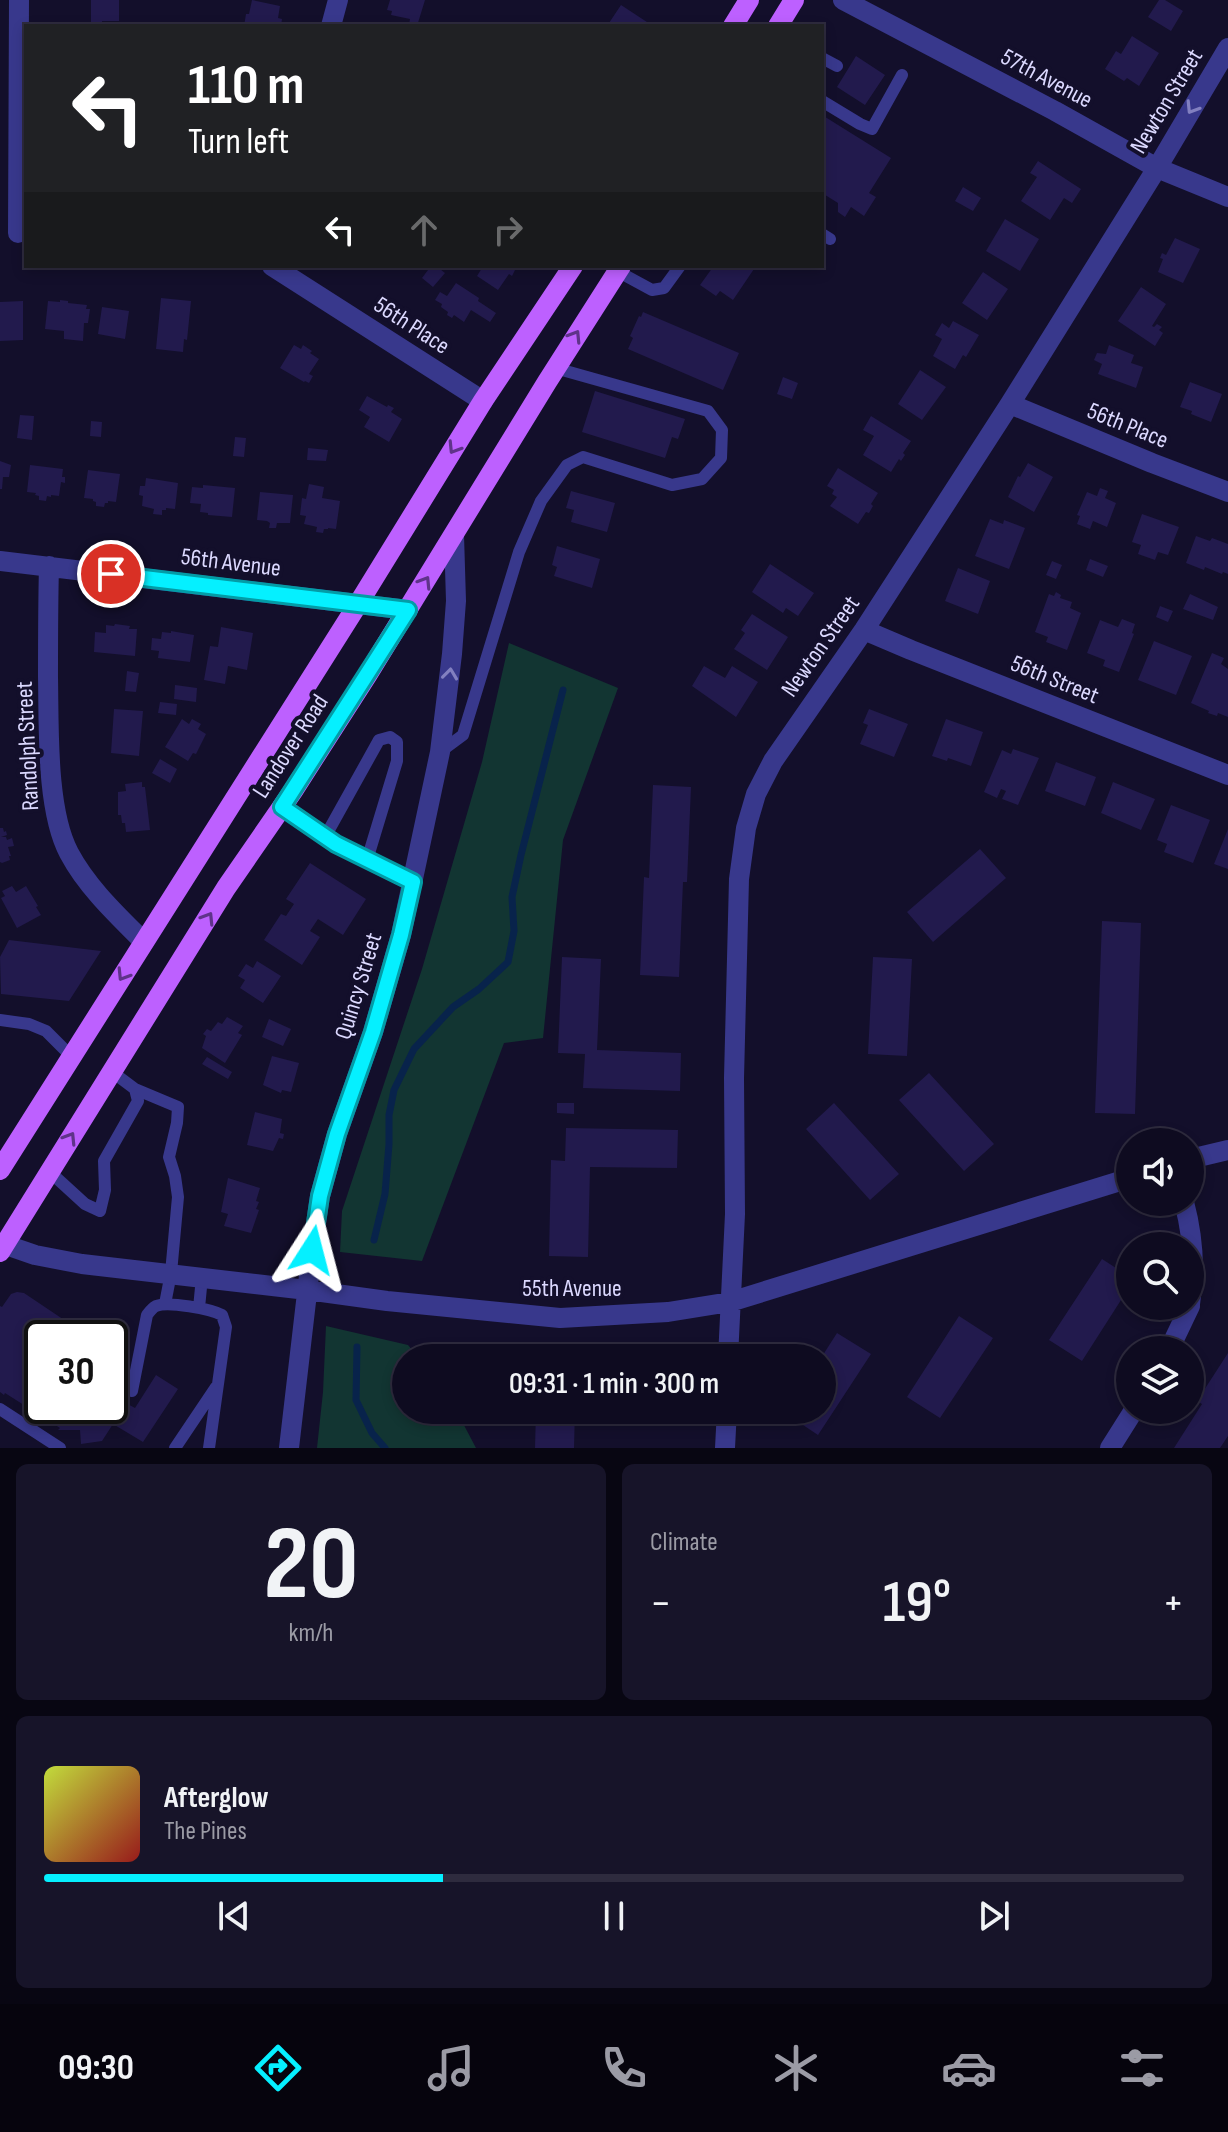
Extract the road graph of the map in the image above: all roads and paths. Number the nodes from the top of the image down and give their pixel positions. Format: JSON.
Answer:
{"nodes":[{"id":1,"x":19,"y":0,"type":"edge"},
{"id":2,"x":338,"y":0,"type":"edge"},
{"id":3,"x":749,"y":0,"type":"edge"},
{"id":4,"x":794,"y":0,"type":"edge"},
{"id":5,"x":843,"y":0,"type":"edge"},
{"id":6,"x":332,"y":24,"type":"edge"},
{"id":7,"x":734,"y":24,"type":"edge"},
{"id":8,"x":779,"y":24,"type":"edge"},
{"id":9,"x":1228,"y":48,"type":"edge"},
{"id":10,"x":824,"y":59,"type":"edge"},
{"id":11,"x":837,"y":66,"type":"dead end"},
{"id":12,"x":902,"y":75,"type":"dead end"},
{"id":13,"x":824,"y":102,"type":"edge"},
{"id":14,"x":1157,"y":168,"type":"junction"},
{"id":15,"x":1228,"y":197,"type":"edge"},
{"id":16,"x":15,"y":233,"type":"edge"},
{"id":17,"x":275,"y":268,"type":"edge"},
{"id":18,"x":572,"y":268,"type":"edge"},
{"id":19,"x":619,"y":268,"type":"edge"},
{"id":20,"x":679,"y":268,"type":"edge"},
{"id":21,"x":555,"y":368,"type":"junction"},
{"id":22,"x":483,"y":401,"type":"junction"},
{"id":23,"x":1010,"y":404,"type":"junction"},
{"id":24,"x":1228,"y":492,"type":"edge"},
{"id":25,"x":454,"y":535,"type":"junction"},
{"id":26,"x":0,"y":561,"type":"edge"},
{"id":27,"x":49,"y":566,"type":"junction"},
{"id":28,"x":358,"y":604,"type":"junction"},
{"id":29,"x":408,"y":610,"type":"junction"},
{"id":30,"x":864,"y":630,"type":"junction"},
{"id":31,"x":440,"y":752,"type":"junction"},
{"id":32,"x":1228,"y":775,"type":"edge"},
{"id":33,"x":282,"y":807,"type":"junction"},
{"id":34,"x":325,"y":837,"type":"junction"},
{"id":35,"x":367,"y":860,"type":"junction"},
{"id":36,"x":413,"y":882,"type":"junction"},
{"id":37,"x":144,"y":942,"type":"junction"},
{"id":38,"x":0,"y":1020,"type":"edge"},
{"id":39,"x":71,"y":1056,"type":"junction"},
{"id":40,"x":111,"y":1071,"type":"junction"},
{"id":41,"x":135,"y":1089,"type":"junction"},
{"id":42,"x":1228,"y":1150,"type":"edge"},
{"id":43,"x":1204,"y":1156,"type":"edge"},
{"id":44,"x":0,"y":1170,"type":"edge"},
{"id":45,"x":50,"y":1172,"type":"junction"},
{"id":46,"x":1116,"y":1182,"type":"edge"},
{"id":47,"x":1,"y":1247,"type":"edge"},
{"id":48,"x":171,"y":1273,"type":"junction"},
{"id":49,"x":202,"y":1277,"type":"junction"},
{"id":50,"x":307,"y":1290,"type":"junction"},
{"id":51,"x":730,"y":1302,"type":"junction"},
{"id":52,"x":165,"y":1304,"type":"junction"},
{"id":53,"x":199,"y":1308,"type":"junction"},
{"id":54,"x":728,"y":1344,"type":"edge"},
{"id":55,"x":218,"y":1384,"type":"junction"},
{"id":56,"x":132,"y":1391,"type":"dead end"},
{"id":57,"x":0,"y":1409,"type":"edge"},
{"id":58,"x":726,"y":1424,"type":"edge"},
{"id":59,"x":1125,"y":1424,"type":"edge"},
{"id":60,"x":60,"y":1448,"type":"edge"},
{"id":61,"x":175,"y":1448,"type":"edge"},
{"id":62,"x":209,"y":1448,"type":"edge"},
{"id":63,"x":289,"y":1448,"type":"edge"},
{"id":64,"x":725,"y":1448,"type":"edge"},
{"id":65,"x":1110,"y":1448,"type":"edge"}],
"edges":[{"from":1,"to":16,"type":"street"},
{"from":2,"to":6,"type":"street"},
{"from":3,"to":7,"type":"main road"},
{"from":4,"to":8,"type":"main road"},
{"from":5,"to":14,"type":"street","name":"57th Avenue"},
{"from":9,"to":14,"type":"street","name":"Newton Street","one_way":true},
{"from":10,"to":11,"type":"lane"},
{"from":12,"to":13,"type":"lane"},
{"from":14,"to":15,"type":"street","name":"57th Avenue"},
{"from":14,"to":23,"type":"street","name":"Newton Street"},
{"from":17,"to":22,"type":"street","name":"56th Place"},
{"from":18,"to":22,"type":"main road","name":"Landover Road"},
{"from":19,"to":20,"type":"lane"},
{"from":21,"to":19,"type":"main road","name":"Landover Road","one_way":true},
{"from":21,"to":25,"type":"main road","name":"Landover Road"},
{"from":21,"to":31,"type":"lane"},
{"from":22,"to":28,"type":"main road","name":"Landover Road","one_way":true},
{"from":23,"to":24,"type":"street","name":"56th Place"},
{"from":23,"to":30,"type":"street","name":"Newton Street"},
{"from":29,"to":25,"type":"main road","name":"Landover Road","one_way":true},
{"from":31,"to":25,"type":"street","name":"Quincy Street","one_way":true},
{"from":26,"to":27,"type":"street","name":"56th Avenue"},
{"from":27,"to":28,"type":"street","name":"56th Avenue"},
{"from":27,"to":37,"type":"street","name":"Randolph Street"},
{"from":28,"to":29,"type":"street","name":"56th Avenue"},
{"from":28,"to":37,"type":"main road","name":"Landover Road"},
{"from":29,"to":33,"type":"main road","name":"Landover Road"},
{"from":30,"to":32,"type":"street","name":"56th Street"},
{"from":30,"to":51,"type":"street","name":"Newton Street"},
{"from":31,"to":36,"type":"street","name":"Quincy Street"},
{"from":33,"to":34,"type":"lane"},
{"from":40,"to":33,"type":"main road","name":"Landover Road","one_way":true},
{"from":34,"to":35,"type":"lane"},
{"from":34,"to":35,"type":"lane"},
{"from":35,"to":36,"type":"lane"},
{"from":36,"to":50,"type":"street","name":"Quincy Street"},
{"from":37,"to":39,"type":"main road","name":"Landover Road","one_way":true},
{"from":38,"to":39,"type":"lane"},
{"from":39,"to":44,"type":"main road","name":"Landover Road"},
{"from":40,"to":41,"type":"lane"},
{"from":45,"to":40,"type":"main road","name":"Landover Road","one_way":true},
{"from":41,"to":45,"type":"lane"},
{"from":41,"to":48,"type":"lane"},
{"from":42,"to":43,"type":"street"},
{"from":45,"to":47,"type":"main road","name":"Landover Road"},
{"from":46,"to":51,"type":"street","name":"55th Avenue"},
{"from":47,"to":48,"type":"street","name":"55th Avenue"},
{"from":48,"to":49,"type":"street","name":"55th Avenue"},
{"from":48,"to":52,"type":"lane"},
{"from":49,"to":50,"type":"street","name":"55th Avenue"},
{"from":49,"to":53,"type":"lane"},
{"from":50,"to":51,"type":"street","name":"55th Avenue"},
{"from":50,"to":63,"type":"street","name":"Quincy Street"},
{"from":51,"to":54,"type":"street","name":"Newton Street"},
{"from":52,"to":53,"type":"lane"},
{"from":52,"to":56,"type":"lane"},
{"from":53,"to":55,"type":"lane"},
{"from":55,"to":61,"type":"lane"},
{"from":55,"to":62,"type":"lane"},
{"from":57,"to":60,"type":"lane"},
{"from":58,"to":64,"type":"street"},
{"from":59,"to":65,"type":"street"}]}
